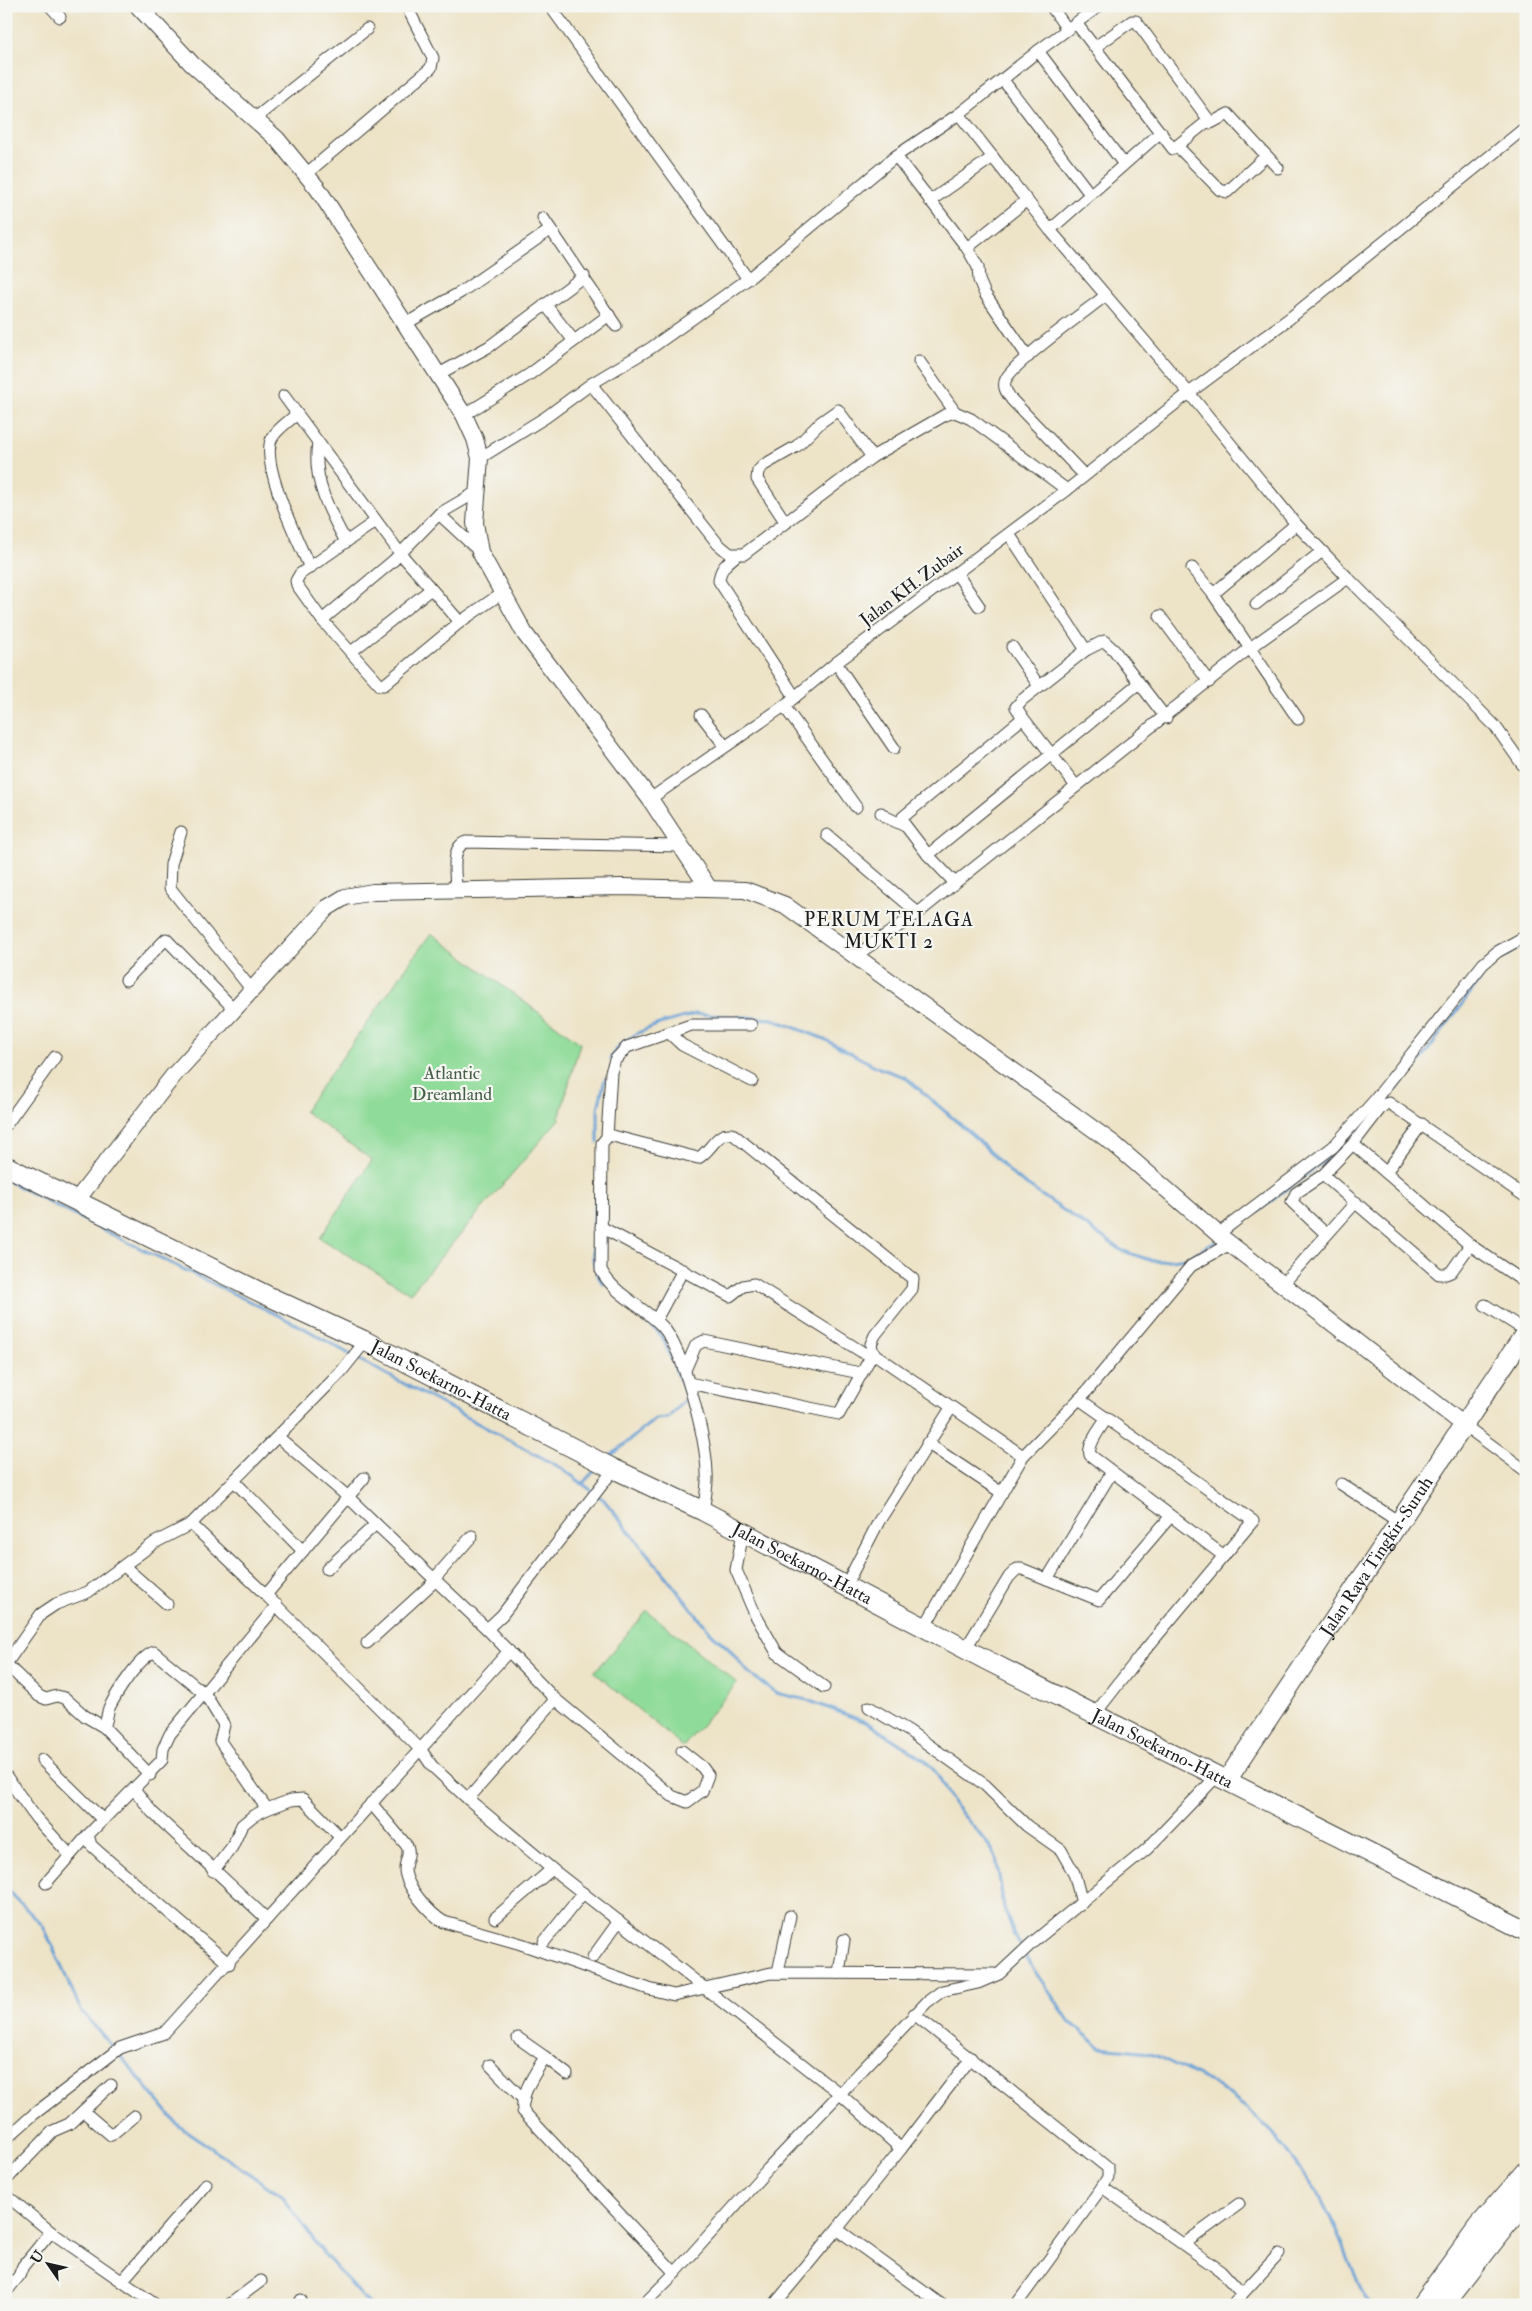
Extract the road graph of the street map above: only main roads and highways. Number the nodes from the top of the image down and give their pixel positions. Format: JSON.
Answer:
{"nodes":[{"id":1,"x":6,"y":1166,"type":"edge"},
{"id":2,"x":1526,"y":1331,"type":"edge"},
{"id":3,"x":1222,"y":1778,"type":"junction"},
{"id":4,"x":1526,"y":1931,"type":"edge"},
{"id":5,"x":1526,"y":2173,"type":"edge"},
{"id":6,"x":1526,"y":2202,"type":"edge"},
{"id":7,"x":1422,"y":2305,"type":"edge"},
{"id":8,"x":1444,"y":2305,"type":"edge"}],
"edges":[{"from":1,"to":3,"type":"main road","name":"Jalan Soekarno-Hatta"},
{"from":2,"to":3,"type":"main road","name":"Jalan Raya Tingkir-Suruh"},
{"from":3,"to":4,"type":"main road","name":"Jalan Soekarno-Hatta"},
{"from":5,"to":7,"type":"highway"},
{"from":6,"to":8,"type":"highway"}]}
